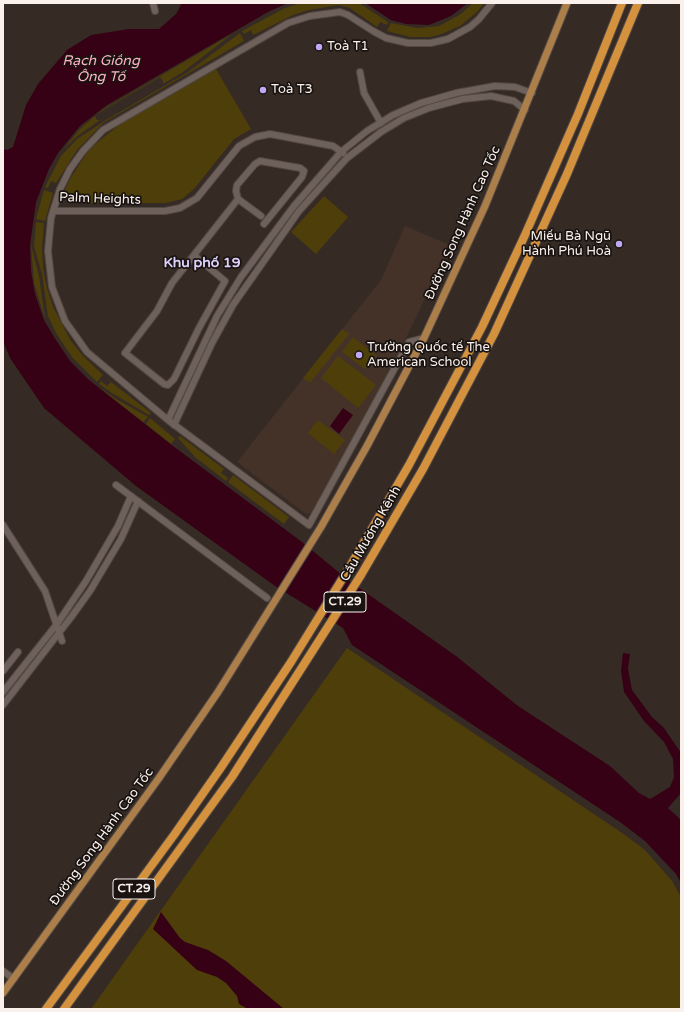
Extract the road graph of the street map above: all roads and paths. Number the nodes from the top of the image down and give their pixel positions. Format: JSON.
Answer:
{"nodes":[{"id":1,"x":153,"y":3,"type":"edge"},
{"id":2,"x":492,"y":3,"type":"edge"},
{"id":3,"x":567,"y":3,"type":"edge"},
{"id":4,"x":622,"y":3,"type":"edge"},
{"id":5,"x":638,"y":3,"type":"edge"},
{"id":6,"x":155,"y":11,"type":"dead end"},
{"id":7,"x":360,"y":72,"type":"dead end"},
{"id":8,"x":532,"y":93,"type":"junction"},
{"id":9,"x":525,"y":110,"type":"junction"},
{"id":10,"x":381,"y":123,"type":"junction"},
{"id":11,"x":341,"y":152,"type":"junction"},
{"id":12,"x":347,"y":158,"type":"junction"},
{"id":13,"x":238,"y":199,"type":"junction"},
{"id":14,"x":53,"y":211,"type":"junction"},
{"id":15,"x":260,"y":216,"type":"junction"},
{"id":16,"x":269,"y":217,"type":"junction"},
{"id":17,"x":264,"y":224,"type":"junction"},
{"id":18,"x":279,"y":225,"type":"junction"},
{"id":19,"x":284,"y":230,"type":"junction"},
{"id":20,"x":274,"y":231,"type":"junction"},
{"id":21,"x":280,"y":236,"type":"junction"},
{"id":22,"x":195,"y":256,"type":"junction"},
{"id":23,"x":424,"y":338,"type":"junction"},
{"id":24,"x":168,"y":420,"type":"junction"},
{"id":25,"x":174,"y":424,"type":"junction"},
{"id":26,"x":116,"y":485,"type":"dead end"},
{"id":27,"x":131,"y":496,"type":"junction"},
{"id":28,"x":138,"y":501,"type":"junction"},
{"id":29,"x":3,"y":525,"type":"edge"},
{"id":30,"x":267,"y":598,"type":"dead end"},
{"id":31,"x":57,"y":624,"type":"junction"},
{"id":32,"x":59,"y":633,"type":"junction"},
{"id":33,"x":62,"y":641,"type":"dead end"},
{"id":34,"x":18,"y":652,"type":"dead end"},
{"id":35,"x":3,"y":671,"type":"edge"},
{"id":36,"x":3,"y":692,"type":"edge"},
{"id":37,"x":3,"y":705,"type":"edge"},
{"id":38,"x":3,"y":972,"type":"edge"},
{"id":39,"x":14,"y":979,"type":"junction"},
{"id":40,"x":3,"y":993,"type":"edge"},
{"id":41,"x":46,"y":1009,"type":"edge"},
{"id":42,"x":64,"y":1009,"type":"edge"}],
"edges":[{"from":1,"to":6,"type":"street"},
{"from":2,"to":14,"type":"street","name":"Palm Heights"},
{"from":3,"to":8,"type":"main road","name":"Đường Song Hành Cao Tốc"},
{"from":4,"to":41,"type":"highway","name":"Cầu Mương Kênh","number":"CT.29"},
{"from":5,"to":42,"type":"highway","name":"Cầu Mương Kênh","number":"CT.29"},
{"from":7,"to":10,"type":"street"},
{"from":8,"to":9,"type":"main road","name":"Đường Song Hành Cao Tốc"},
{"from":8,"to":10,"type":"street"},
{"from":9,"to":12,"type":"street"},
{"from":9,"to":23,"type":"main road","name":"Đường Song Hành Cao Tốc"},
{"from":10,"to":11,"type":"street"},
{"from":11,"to":12,"type":"street"},
{"from":11,"to":14,"type":"street","name":"Palm Heights"},
{"from":11,"to":18,"type":"street"},
{"from":12,"to":19,"type":"street"},
{"from":13,"to":15,"type":"street"},
{"from":13,"to":16,"type":"street"},
{"from":13,"to":22,"type":"street"},
{"from":14,"to":24,"type":"street"},
{"from":15,"to":16,"type":"street"},
{"from":15,"to":17,"type":"street"},
{"from":16,"to":17,"type":"street"},
{"from":16,"to":18,"type":"street"},
{"from":17,"to":20,"type":"street"},
{"from":18,"to":19,"type":"street"},
{"from":18,"to":20,"type":"street"},
{"from":19,"to":21,"type":"street"},
{"from":20,"to":21,"type":"street"},
{"from":20,"to":24,"type":"street"},
{"from":21,"to":25,"type":"street"},
{"from":22,"to":22,"type":"street"},
{"from":23,"to":25,"type":"street"},
{"from":23,"to":39,"type":"main road","name":"Đường Song Hành Cao Tốc"},
{"from":24,"to":25,"type":"street"},
{"from":26,"to":27,"type":"street"},
{"from":27,"to":28,"type":"street"},
{"from":27,"to":31,"type":"street"},
{"from":28,"to":30,"type":"street"},
{"from":28,"to":32,"type":"street"},
{"from":29,"to":31,"type":"street"},
{"from":31,"to":32,"type":"street"},
{"from":31,"to":36,"type":"street"},
{"from":32,"to":33,"type":"street"},
{"from":32,"to":37,"type":"street"},
{"from":34,"to":35,"type":"street"},
{"from":38,"to":39,"type":"street"},
{"from":39,"to":40,"type":"main road","name":"Đường Song Hành Cao Tốc"}]}
